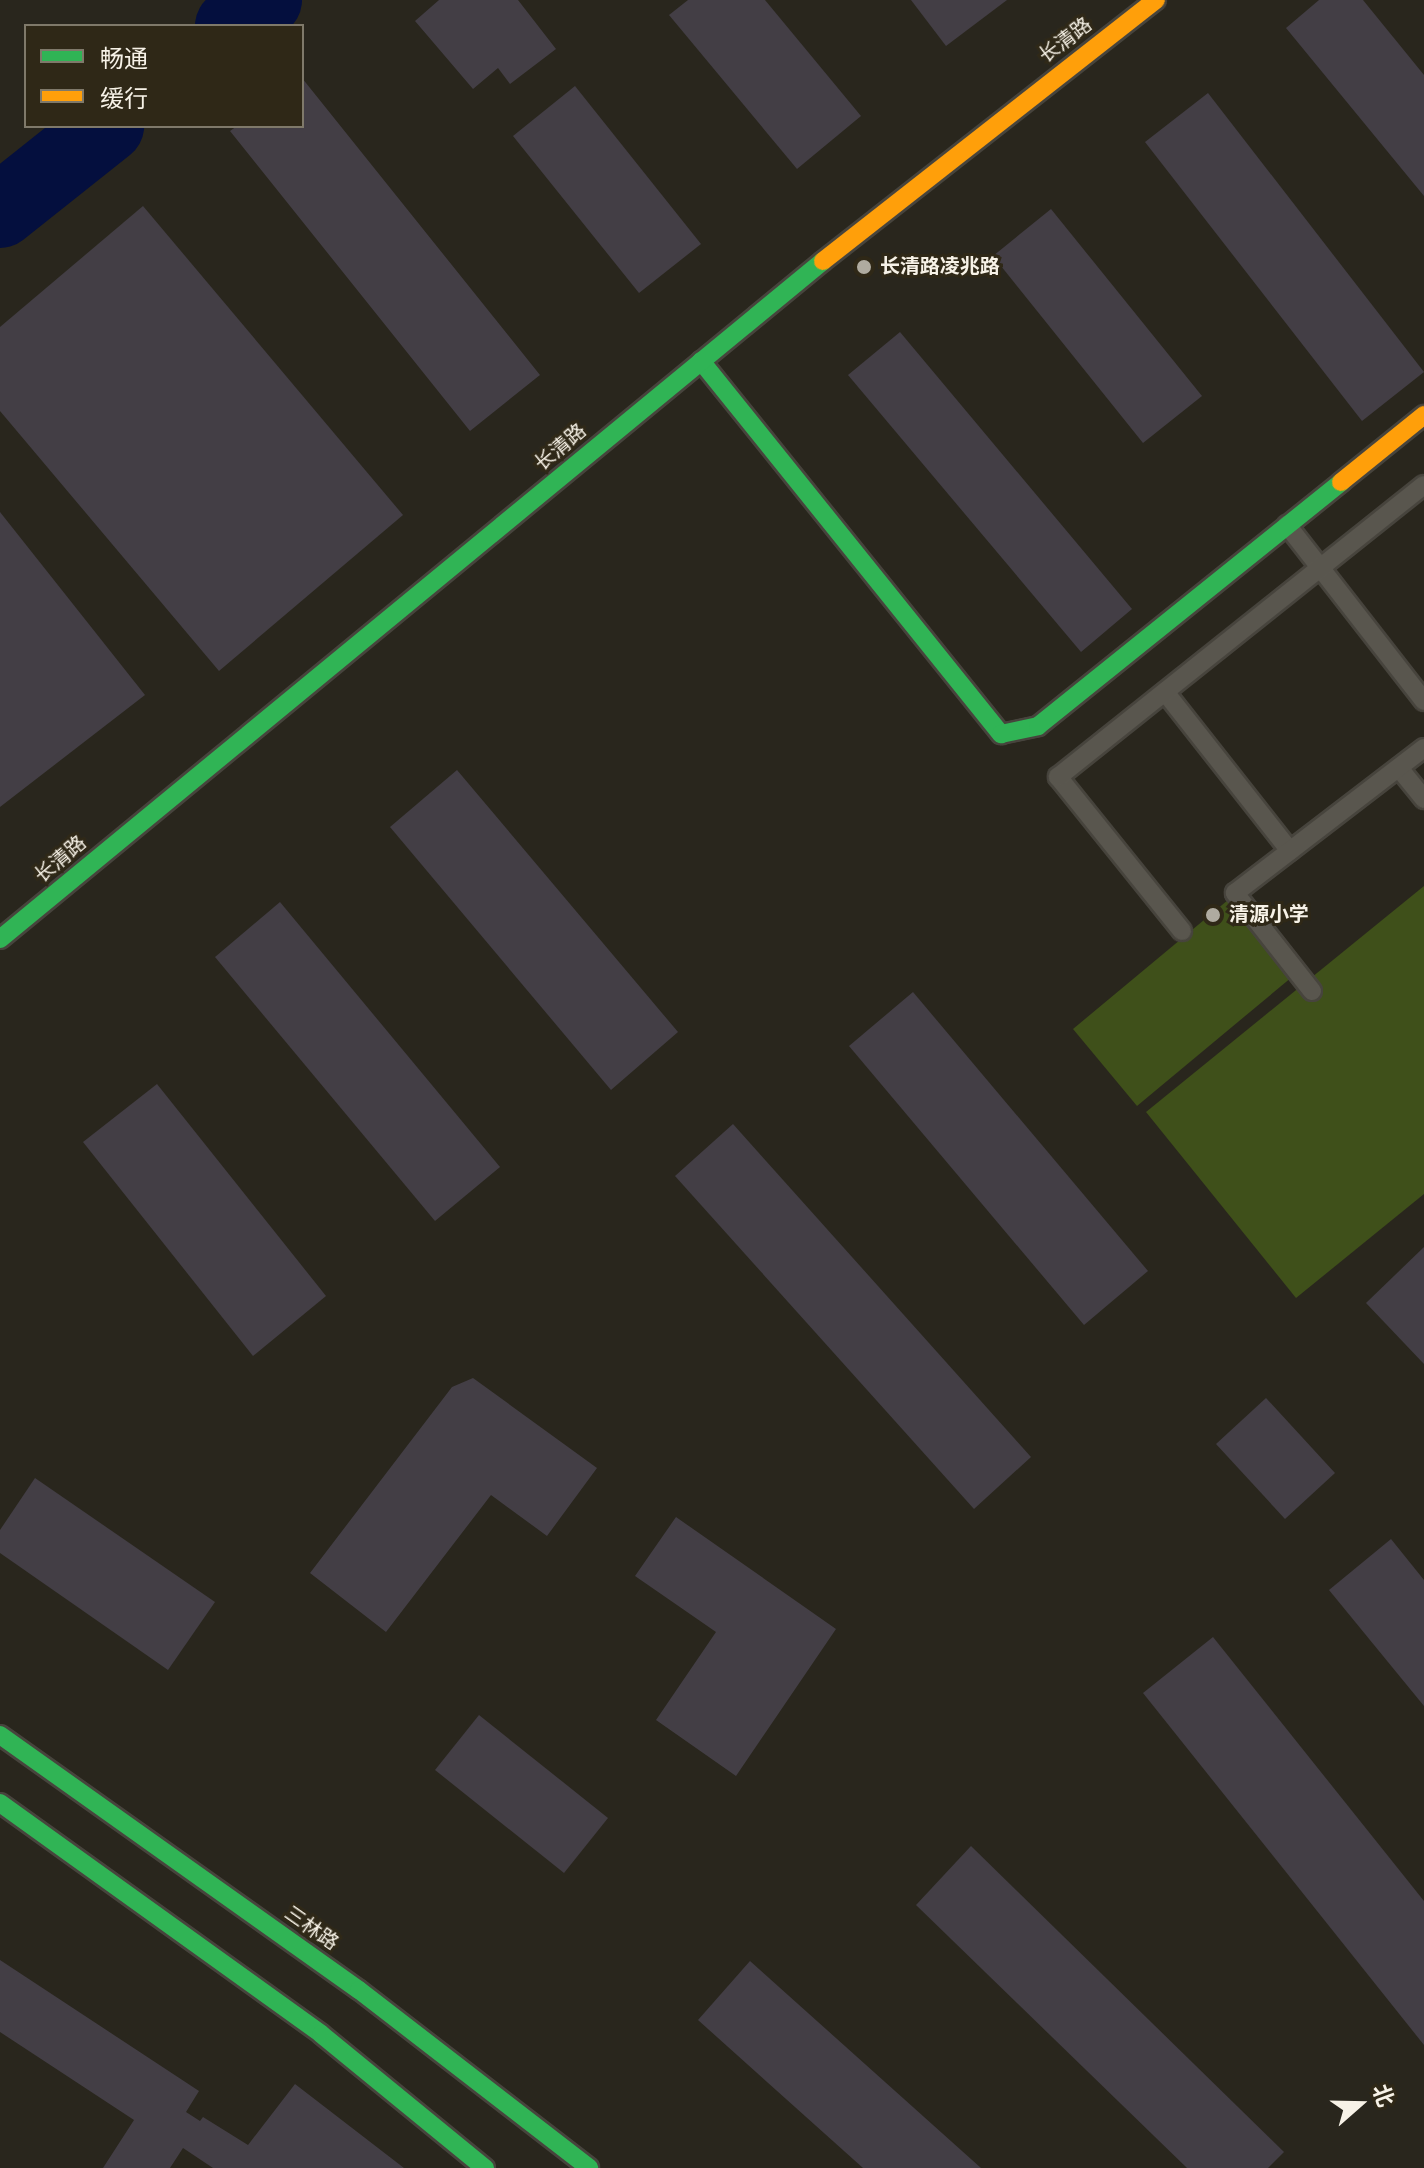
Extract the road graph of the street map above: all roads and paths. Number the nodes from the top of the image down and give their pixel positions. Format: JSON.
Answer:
{"nodes":[{"id":1,"x":1156,"y":0,"type":"edge"},
{"id":2,"x":701,"y":361,"type":"junction"},
{"id":3,"x":1424,"y":415,"type":"edge"},
{"id":4,"x":1423,"y":487,"type":"edge"},
{"id":5,"x":1287,"y":525,"type":"junction"},
{"id":6,"x":1320,"y":568,"type":"junction"},
{"id":7,"x":1165,"y":692,"type":"junction"},
{"id":8,"x":1424,"y":701,"type":"edge"},
{"id":9,"x":1424,"y":748,"type":"edge"},
{"id":10,"x":1399,"y":768,"type":"junction"},
{"id":11,"x":1424,"y":799,"type":"edge"},
{"id":12,"x":1290,"y":851,"type":"junction"},
{"id":13,"x":1182,"y":931,"type":"dead end"},
{"id":14,"x":0,"y":939,"type":"edge"},
{"id":15,"x":1312,"y":991,"type":"dead end"},
{"id":16,"x":0,"y":1735,"type":"edge"},
{"id":17,"x":0,"y":1803,"type":"edge"},
{"id":18,"x":485,"y":2168,"type":"edge"},
{"id":19,"x":589,"y":2168,"type":"edge"}],
"edges":[{"from":1,"to":2,"type":"main road","name":"长清路"},
{"from":2,"to":5,"type":"main road"},
{"from":2,"to":14,"type":"main road","name":"长清路"},
{"from":3,"to":5,"type":"main road"},
{"from":4,"to":6,"type":"lane"},
{"from":5,"to":6,"type":"lane"},
{"from":6,"to":7,"type":"lane"},
{"from":6,"to":8,"type":"lane"},
{"from":7,"to":12,"type":"lane"},
{"from":7,"to":13,"type":"lane"},
{"from":9,"to":10,"type":"lane"},
{"from":10,"to":11,"type":"lane"},
{"from":10,"to":12,"type":"lane"},
{"from":12,"to":15,"type":"lane"},
{"from":16,"to":19,"type":"main road","name":"三林路"},
{"from":17,"to":18,"type":"main road"}]}
